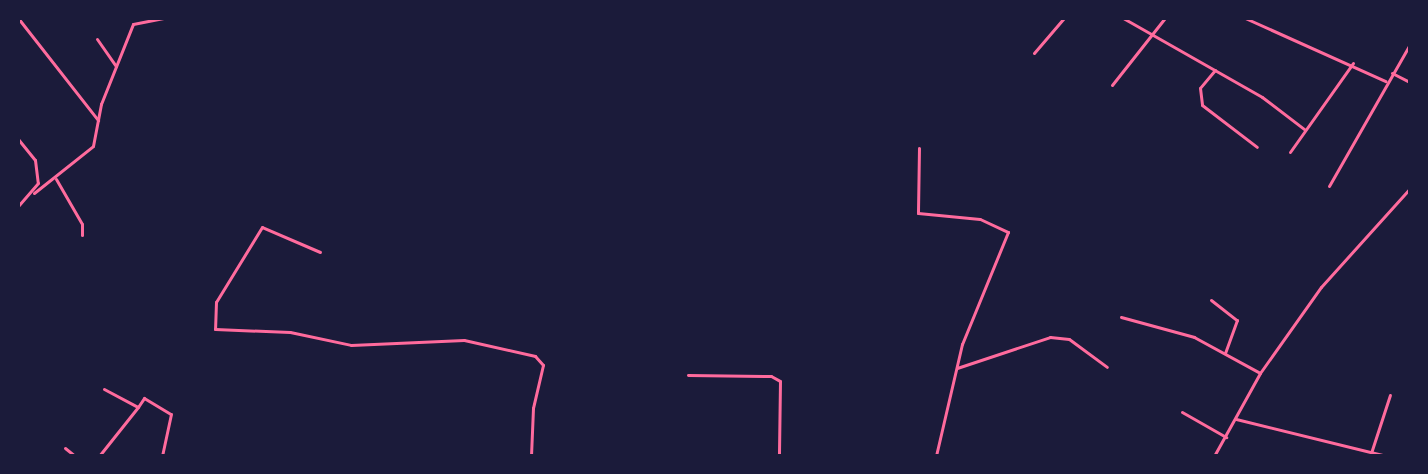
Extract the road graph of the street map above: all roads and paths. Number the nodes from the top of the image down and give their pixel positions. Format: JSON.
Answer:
{"nodes":[{"id":1,"x":18,"y":18,"type":"edge"},
{"id":2,"x":163,"y":18,"type":"edge"},
{"id":3,"x":1064,"y":18,"type":"edge"},
{"id":4,"x":1123,"y":18,"type":"edge"},
{"id":5,"x":1165,"y":18,"type":"edge"},
{"id":6,"x":1245,"y":18,"type":"edge"},
{"id":7,"x":1155,"y":33,"type":"junction"},
{"id":8,"x":97,"y":39,"type":"dead end"},
{"id":9,"x":1410,"y":45,"type":"edge"},
{"id":10,"x":1034,"y":53,"type":"dead end"},
{"id":11,"x":1353,"y":63,"type":"junction"},
{"id":12,"x":116,"y":66,"type":"junction"},
{"id":13,"x":1215,"y":70,"type":"junction"},
{"id":14,"x":1392,"y":73,"type":"junction"},
{"id":15,"x":1385,"y":81,"type":"junction"},
{"id":16,"x":1410,"y":82,"type":"edge"},
{"id":17,"x":1112,"y":85,"type":"dead end"},
{"id":18,"x":99,"y":122,"type":"junction"},
{"id":19,"x":1304,"y":129,"type":"junction"},
{"id":20,"x":18,"y":139,"type":"edge"},
{"id":21,"x":1257,"y":147,"type":"dead end"},
{"id":22,"x":919,"y":148,"type":"dead end"},
{"id":23,"x":1290,"y":152,"type":"dead end"},
{"id":24,"x":56,"y":178,"type":"junction"},
{"id":25,"x":1329,"y":186,"type":"dead end"},
{"id":26,"x":1410,"y":188,"type":"edge"},
{"id":27,"x":34,"y":193,"type":"junction"},
{"id":28,"x":18,"y":206,"type":"edge"},
{"id":29,"x":82,"y":235,"type":"dead end"},
{"id":30,"x":320,"y":252,"type":"dead end"},
{"id":31,"x":1211,"y":300,"type":"dead end"},
{"id":32,"x":1121,"y":317,"type":"dead end"},
{"id":33,"x":1225,"y":353,"type":"junction"},
{"id":34,"x":957,"y":368,"type":"junction"},
{"id":35,"x":1107,"y":368,"type":"dead end"},
{"id":36,"x":1260,"y":373,"type":"junction"},
{"id":37,"x":688,"y":375,"type":"dead end"},
{"id":38,"x":104,"y":388,"type":"dead end"},
{"id":39,"x":1390,"y":395,"type":"dead end"},
{"id":40,"x":138,"y":407,"type":"junction"},
{"id":41,"x":1182,"y":412,"type":"dead end"},
{"id":42,"x":1236,"y":419,"type":"junction"},
{"id":43,"x":1226,"y":437,"type":"junction"},
{"id":44,"x":65,"y":447,"type":"dead end"},
{"id":45,"x":1371,"y":453,"type":"junction"},
{"id":46,"x":75,"y":456,"type":"edge"},
{"id":47,"x":99,"y":456,"type":"edge"},
{"id":48,"x":162,"y":456,"type":"edge"},
{"id":49,"x":531,"y":456,"type":"edge"},
{"id":50,"x":779,"y":456,"type":"edge"},
{"id":51,"x":936,"y":456,"type":"edge"},
{"id":52,"x":1214,"y":456,"type":"edge"},
{"id":53,"x":1387,"y":456,"type":"edge"}],
"edges":[{"from":1,"to":18,"type":"street"},
{"from":2,"to":12,"type":"street"},
{"from":3,"to":10,"type":"street"},
{"from":4,"to":7,"type":"street"},
{"from":5,"to":7,"type":"street"},
{"from":6,"to":11,"type":"street"},
{"from":7,"to":13,"type":"street"},
{"from":7,"to":17,"type":"street"},
{"from":8,"to":12,"type":"street"},
{"from":9,"to":14,"type":"street"},
{"from":11,"to":15,"type":"street"},
{"from":11,"to":19,"type":"street"},
{"from":12,"to":18,"type":"street"},
{"from":13,"to":19,"type":"street"},
{"from":13,"to":21,"type":"street"},
{"from":14,"to":15,"type":"street"},
{"from":14,"to":16,"type":"street"},
{"from":15,"to":25,"type":"street"},
{"from":18,"to":24,"type":"street"},
{"from":19,"to":23,"type":"street"},
{"from":20,"to":27,"type":"street"},
{"from":22,"to":34,"type":"street"},
{"from":24,"to":27,"type":"street"},
{"from":24,"to":29,"type":"street"},
{"from":26,"to":36,"type":"street"},
{"from":27,"to":28,"type":"street"},
{"from":30,"to":49,"type":"street"},
{"from":31,"to":33,"type":"street"},
{"from":32,"to":33,"type":"street"},
{"from":33,"to":36,"type":"street"},
{"from":34,"to":35,"type":"street"},
{"from":34,"to":51,"type":"street"},
{"from":36,"to":42,"type":"street"},
{"from":37,"to":50,"type":"street"},
{"from":38,"to":40,"type":"street"},
{"from":39,"to":45,"type":"street"},
{"from":40,"to":47,"type":"street"},
{"from":40,"to":48,"type":"street"},
{"from":41,"to":43,"type":"street"},
{"from":42,"to":43,"type":"street"},
{"from":42,"to":45,"type":"street"},
{"from":43,"to":52,"type":"street"},
{"from":44,"to":46,"type":"street"},
{"from":45,"to":53,"type":"street"}]}
